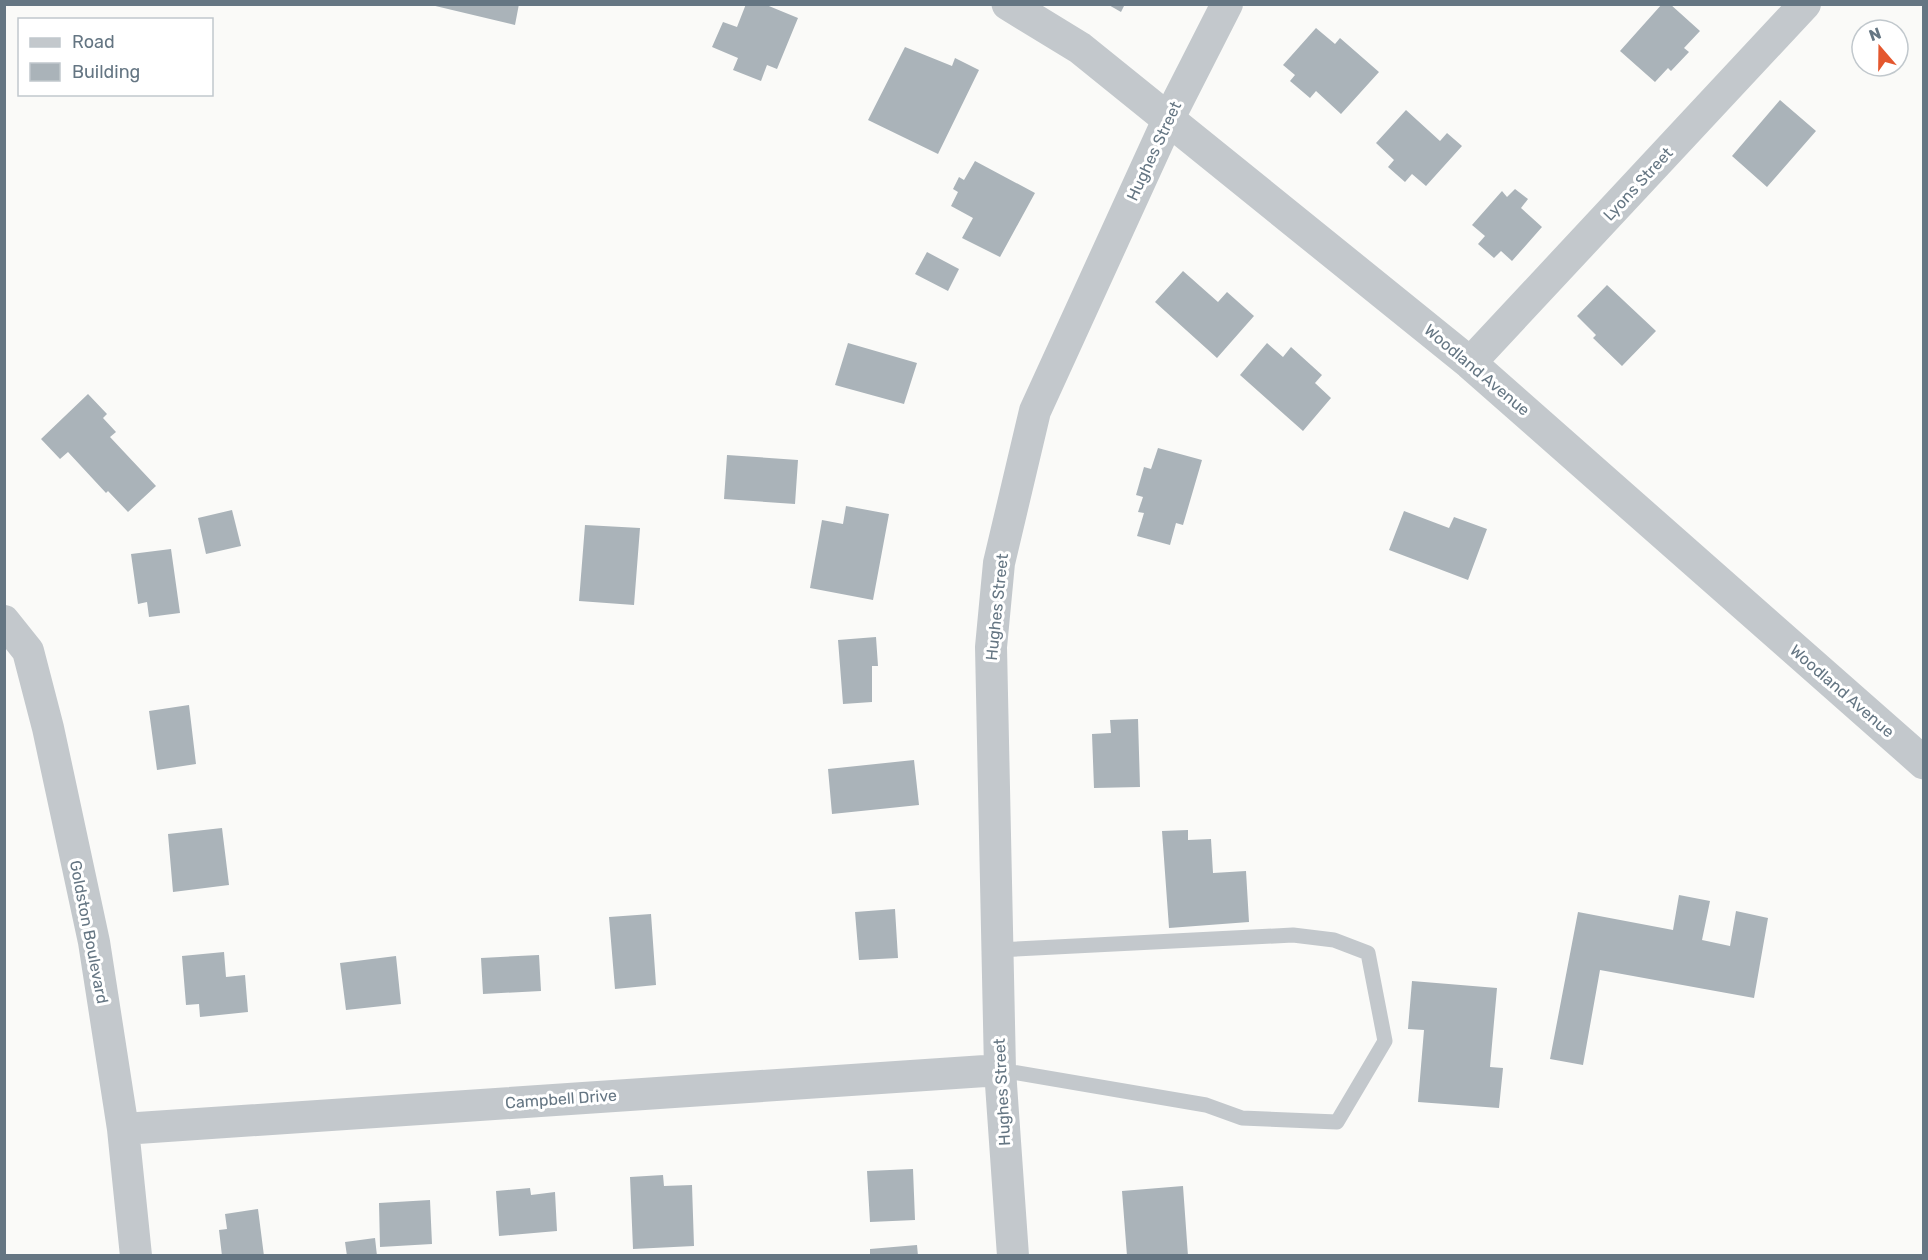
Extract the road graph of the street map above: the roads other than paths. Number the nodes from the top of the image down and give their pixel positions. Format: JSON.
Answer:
{"nodes":[{"id":1,"x":1008,"y":4,"type":"edge"},
{"id":2,"x":1227,"y":4,"type":"edge"},
{"id":3,"x":1805,"y":4,"type":"edge"},
{"id":4,"x":1168,"y":120,"type":"junction"},
{"id":5,"x":1470,"y":363,"type":"junction"},
{"id":6,"x":4,"y":621,"type":"edge"},
{"id":7,"x":1923,"y":763,"type":"edge"},
{"id":8,"x":997,"y":950,"type":"junction"},
{"id":9,"x":999,"y":1070,"type":"junction"},
{"id":10,"x":123,"y":1129,"type":"junction"},
{"id":11,"x":136,"y":1256,"type":"edge"},
{"id":12,"x":1013,"y":1256,"type":"edge"}],
"edges":[{"from":1,"to":4,"type":"street","name":"Woodland Avenue"},
{"from":2,"to":4,"type":"street","name":"Hughes Street"},
{"from":3,"to":5,"type":"street","name":"Lyons Street"},
{"from":4,"to":5,"type":"street","name":"Woodland Avenue"},
{"from":4,"to":8,"type":"street","name":"Hughes Street"},
{"from":5,"to":7,"type":"street","name":"Woodland Avenue"},
{"from":6,"to":10,"type":"street","name":"Goldston Boulevard"},
{"from":8,"to":9,"type":"street","name":"Hughes Street"},
{"from":8,"to":9,"type":"lane"},
{"from":9,"to":10,"type":"street","name":"Campbell Drive"},
{"from":9,"to":12,"type":"street","name":"Hughes Street"},
{"from":10,"to":11,"type":"street","name":"Goldston Boulevard"}]}
